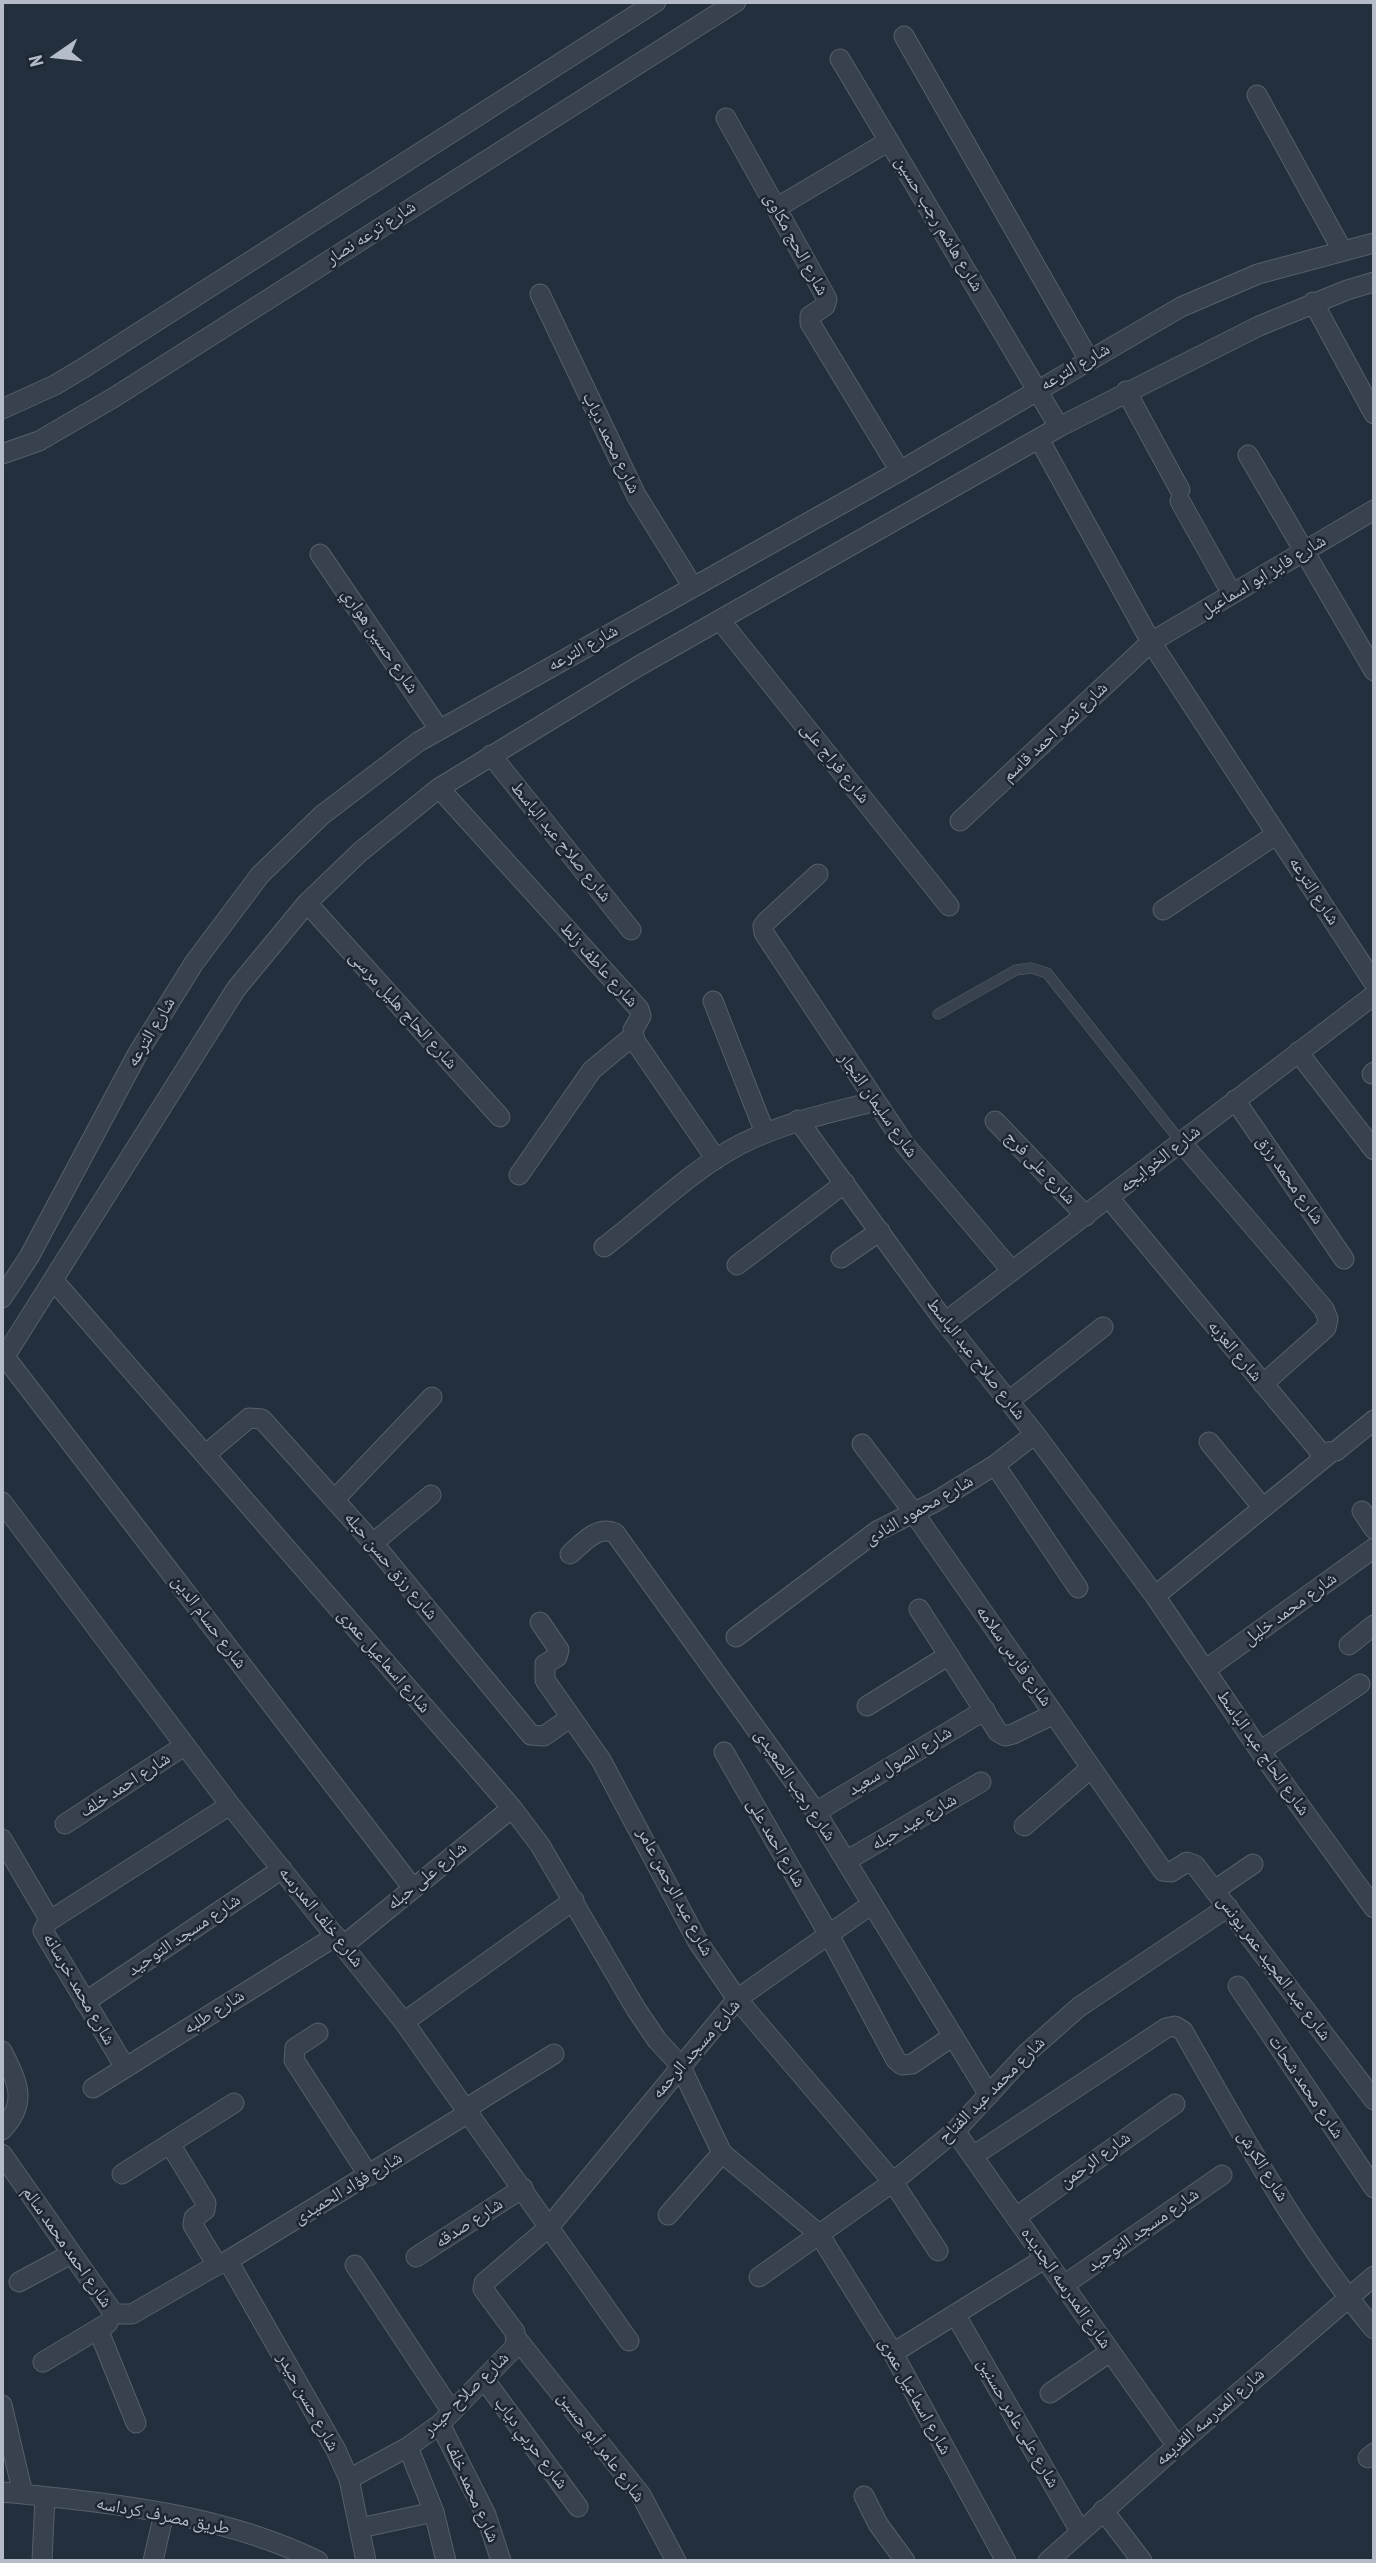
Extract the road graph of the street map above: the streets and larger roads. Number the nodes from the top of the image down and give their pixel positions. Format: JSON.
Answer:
{"nodes":[{"id":1,"x":656,"y":2,"type":"edge"},
{"id":2,"x":736,"y":2,"type":"edge"},
{"id":3,"x":904,"y":36,"type":"dead end"},
{"id":4,"x":840,"y":59,"type":"dead end"},
{"id":5,"x":1257,"y":95,"type":"dead end"},
{"id":6,"x":726,"y":118,"type":"dead end"},
{"id":7,"x":889,"y":141,"type":"junction"},
{"id":8,"x":776,"y":208,"type":"junction"},
{"id":9,"x":1374,"y":243,"type":"edge"},
{"id":10,"x":1342,"y":250,"type":"junction"},
{"id":11,"x":1374,"y":282,"type":"edge"},
{"id":12,"x":540,"y":294,"type":"dead end"},
{"id":13,"x":1313,"y":302,"type":"junction"},
{"id":14,"x":1089,"y":360,"type":"junction"},
{"id":15,"x":1038,"y":388,"type":"junction"},
{"id":16,"x":1126,"y":391,"type":"junction"},
{"id":17,"x":2,"y":409,"type":"edge"},
{"id":18,"x":1374,"y":414,"type":"edge"},
{"id":19,"x":1059,"y":427,"type":"junction"},
{"id":20,"x":1039,"y":439,"type":"junction"},
{"id":21,"x":2,"y":454,"type":"edge"},
{"id":22,"x":1248,"y":455,"type":"dead end"},
{"id":23,"x":900,"y":471,"type":"junction"},
{"id":24,"x":1374,"y":510,"type":"edge"},
{"id":25,"x":1306,"y":551,"type":"junction"},
{"id":26,"x":320,"y":554,"type":"dead end"},
{"id":27,"x":693,"y":587,"type":"junction"},
{"id":28,"x":1232,"y":594,"type":"junction"},
{"id":29,"x":720,"y":620,"type":"junction"},
{"id":30,"x":1151,"y":642,"type":"junction"},
{"id":31,"x":1374,"y":671,"type":"edge"},
{"id":32,"x":439,"y":729,"type":"junction"},
{"id":33,"x":491,"y":755,"type":"junction"},
{"id":34,"x":439,"y":788,"type":"junction"},
{"id":35,"x":960,"y":821,"type":"dead end"},
{"id":36,"x":1277,"y":834,"type":"junction"},
{"id":37,"x":818,"y":874,"type":"dead end"},
{"id":38,"x":307,"y":903,"type":"junction"},
{"id":39,"x":949,"y":906,"type":"dead end"},
{"id":40,"x":1163,"y":910,"type":"dead end"},
{"id":41,"x":631,"y":929,"type":"dead end"},
{"id":42,"x":1373,"y":996,"type":"edge"},
{"id":43,"x":713,"y":1001,"type":"dead end"},
{"id":44,"x":633,"y":1036,"type":"junction"},
{"id":45,"x":1298,"y":1052,"type":"junction"},
{"id":46,"x":1235,"y":1100,"type":"junction"},
{"id":47,"x":873,"y":1102,"type":"junction"},
{"id":48,"x":500,"y":1117,"type":"dead end"},
{"id":49,"x":798,"y":1120,"type":"junction"},
{"id":50,"x":995,"y":1121,"type":"dead end"},
{"id":51,"x":765,"y":1133,"type":"junction"},
{"id":52,"x":1181,"y":1142,"type":"junction"},
{"id":53,"x":1374,"y":1150,"type":"edge"},
{"id":54,"x":716,"y":1159,"type":"junction"},
{"id":55,"x":519,"y":1174,"type":"dead end"},
{"id":56,"x":845,"y":1184,"type":"junction"},
{"id":57,"x":1109,"y":1198,"type":"junction"},
{"id":58,"x":1086,"y":1216,"type":"junction"},
{"id":59,"x":880,"y":1231,"type":"junction"},
{"id":60,"x":604,"y":1247,"type":"dead end"},
{"id":61,"x":841,"y":1258,"type":"dead end"},
{"id":62,"x":1344,"y":1259,"type":"dead end"},
{"id":63,"x":737,"y":1265,"type":"dead end"},
{"id":64,"x":1012,"y":1271,"type":"junction"},
{"id":65,"x":54,"y":1281,"type":"junction"},
{"id":66,"x":2,"y":1298,"type":"edge"},
{"id":67,"x":945,"y":1322,"type":"junction"},
{"id":68,"x":1103,"y":1327,"type":"dead end"},
{"id":69,"x":4,"y":1359,"type":"edge"},
{"id":70,"x":1263,"y":1384,"type":"junction"},
{"id":71,"x":432,"y":1397,"type":"dead end"},
{"id":72,"x":1009,"y":1401,"type":"junction"},
{"id":73,"x":1374,"y":1420,"type":"edge"},
{"id":74,"x":1035,"y":1434,"type":"junction"},
{"id":75,"x":1209,"y":1441,"type":"dead end"},
{"id":76,"x":862,"y":1444,"type":"dead end"},
{"id":77,"x":1329,"y":1454,"type":"junction"},
{"id":78,"x":205,"y":1455,"type":"junction"},
{"id":79,"x":995,"y":1465,"type":"junction"},
{"id":80,"x":431,"y":1495,"type":"dead end"},
{"id":81,"x":334,"y":1500,"type":"junction"},
{"id":82,"x":2,"y":1502,"type":"edge"},
{"id":83,"x":1263,"y":1508,"type":"junction"},
{"id":84,"x":1362,"y":1511,"type":"dead end"},
{"id":85,"x":914,"y":1513,"type":"junction"},
{"id":86,"x":1374,"y":1529,"type":"edge"},
{"id":87,"x":373,"y":1543,"type":"junction"},
{"id":88,"x":1374,"y":1548,"type":"edge"},
{"id":89,"x":570,"y":1554,"type":"dead end"},
{"id":90,"x":1078,"y":1588,"type":"dead end"},
{"id":91,"x":1155,"y":1596,"type":"junction"},
{"id":92,"x":919,"y":1609,"type":"dead end"},
{"id":93,"x":540,"y":1622,"type":"dead end"},
{"id":94,"x":1374,"y":1625,"type":"edge"},
{"id":95,"x":736,"y":1637,"type":"dead end"},
{"id":96,"x":1349,"y":1645,"type":"dead end"},
{"id":97,"x":949,"y":1656,"type":"junction"},
{"id":98,"x":1205,"y":1670,"type":"junction"},
{"id":99,"x":1360,"y":1684,"type":"dead end"},
{"id":100,"x":867,"y":1706,"type":"dead end"},
{"id":101,"x":985,"y":1710,"type":"junction"},
{"id":102,"x":1054,"y":1714,"type":"junction"},
{"id":103,"x":571,"y":1717,"type":"junction"},
{"id":104,"x":184,"y":1746,"type":"junction"},
{"id":105,"x":1260,"y":1751,"type":"junction"},
{"id":106,"x":724,"y":1752,"type":"dead end"},
{"id":107,"x":1091,"y":1768,"type":"junction"},
{"id":108,"x":981,"y":1782,"type":"dead end"},
{"id":109,"x":230,"y":1805,"type":"junction"},
{"id":110,"x":512,"y":1808,"type":"junction"},
{"id":111,"x":816,"y":1812,"type":"junction"},
{"id":112,"x":65,"y":1824,"type":"dead end"},
{"id":113,"x":1024,"y":1826,"type":"dead end"},
{"id":114,"x":2,"y":1839,"type":"edge"},
{"id":115,"x":846,"y":1861,"type":"junction"},
{"id":116,"x":1254,"y":1864,"type":"dead end"},
{"id":117,"x":282,"y":1869,"type":"junction"},
{"id":118,"x":1163,"y":1871,"type":"joint"},
{"id":119,"x":412,"y":1887,"type":"junction"},
{"id":120,"x":1215,"y":1891,"type":"junction"},
{"id":121,"x":574,"y":1900,"type":"junction"},
{"id":122,"x":872,"y":1904,"type":"junction"},
{"id":123,"x":1228,"y":1907,"type":"junction"},
{"id":124,"x":1374,"y":1908,"type":"edge"},
{"id":125,"x":50,"y":1921,"type":"junction"},
{"id":126,"x":829,"y":1935,"type":"junction"},
{"id":127,"x":340,"y":1941,"type":"junction"},
{"id":128,"x":1238,"y":1986,"type":"dead end"},
{"id":129,"x":737,"y":1999,"type":"junction"},
{"id":130,"x":85,"y":2002,"type":"junction"},
{"id":131,"x":404,"y":2022,"type":"junction"},
{"id":132,"x":1184,"y":2031,"type":"joint"},
{"id":133,"x":318,"y":2033,"type":"dead end"},
{"id":134,"x":953,"y":2036,"type":"junction"},
{"id":135,"x":2,"y":2051,"type":"edge"},
{"id":136,"x":554,"y":2053,"type":"dead end"},
{"id":137,"x":680,"y":2065,"type":"junction"},
{"id":138,"x":125,"y":2067,"type":"junction"},
{"id":139,"x":93,"y":2088,"type":"dead end"},
{"id":140,"x":989,"y":2095,"type":"junction"},
{"id":141,"x":1374,"y":2100,"type":"edge"},
{"id":142,"x":234,"y":2103,"type":"dead end"},
{"id":143,"x":1175,"y":2104,"type":"dead end"},
{"id":144,"x":468,"y":2110,"type":"junction"},
{"id":145,"x":2,"y":2130,"type":"edge"},
{"id":146,"x":955,"y":2131,"type":"junction"},
{"id":147,"x":170,"y":2144,"type":"junction"},
{"id":148,"x":722,"y":2153,"type":"junction"},
{"id":149,"x":2,"y":2154,"type":"edge"},
{"id":150,"x":974,"y":2157,"type":"junction"},
{"id":151,"x":122,"y":2174,"type":"dead end"},
{"id":152,"x":1222,"y":2175,"type":"dead end"},
{"id":153,"x":369,"y":2176,"type":"junction"},
{"id":154,"x":893,"y":2182,"type":"junction"},
{"id":155,"x":523,"y":2188,"type":"junction"},
{"id":156,"x":1374,"y":2188,"type":"edge"},
{"id":157,"x":668,"y":2215,"type":"dead end"},
{"id":158,"x":1016,"y":2217,"type":"junction"},
{"id":159,"x":550,"y":2227,"type":"junction"},
{"id":160,"x":819,"y":2234,"type":"junction"},
{"id":161,"x":937,"y":2251,"type":"dead end"},
{"id":162,"x":71,"y":2254,"type":"junction"},
{"id":163,"x":416,"y":2257,"type":"dead end"},
{"id":164,"x":1044,"y":2259,"type":"junction"},
{"id":165,"x":220,"y":2264,"type":"junction"},
{"id":166,"x":355,"y":2265,"type":"dead end"},
{"id":167,"x":1374,"y":2276,"type":"edge"},
{"id":168,"x":759,"y":2277,"type":"dead end"},
{"id":169,"x":19,"y":2282,"type":"dead end"},
{"id":170,"x":1063,"y":2285,"type":"junction"},
{"id":171,"x":1348,"y":2297,"type":"junction"},
{"id":172,"x":955,"y":2314,"type":"junction"},
{"id":173,"x":119,"y":2316,"type":"junction"},
{"id":174,"x":98,"y":2329,"type":"junction"},
{"id":175,"x":1374,"y":2329,"type":"edge"},
{"id":176,"x":517,"y":2339,"type":"junction"},
{"id":177,"x":629,"y":2341,"type":"dead end"},
{"id":178,"x":1110,"y":2352,"type":"junction"},
{"id":179,"x":892,"y":2353,"type":"junction"},
{"id":180,"x":43,"y":2362,"type":"dead end"},
{"id":181,"x":484,"y":2379,"type":"junction"},
{"id":182,"x":1050,"y":2393,"type":"dead end"},
{"id":183,"x":2,"y":2405,"type":"edge"},
{"id":184,"x":446,"y":2418,"type":"junction"},
{"id":185,"x":136,"y":2423,"type":"dead end"},
{"id":186,"x":1177,"y":2446,"type":"junction"},
{"id":187,"x":408,"y":2447,"type":"junction"},
{"id":188,"x":349,"y":2479,"type":"junction"},
{"id":189,"x":2,"y":2492,"type":"edge"},
{"id":190,"x":23,"y":2494,"type":"junction"},
{"id":191,"x":864,"y":2496,"type":"dead end"},
{"id":192,"x":45,"y":2497,"type":"junction"},
{"id":193,"x":578,"y":2507,"type":"dead end"},
{"id":194,"x":1103,"y":2510,"type":"junction"},
{"id":195,"x":434,"y":2512,"type":"junction"},
{"id":196,"x":164,"y":2513,"type":"junction"},
{"id":197,"x":360,"y":2528,"type":"junction"},
{"id":198,"x":1080,"y":2531,"type":"junction"},
{"id":199,"x":42,"y":2561,"type":"edge"},
{"id":200,"x":153,"y":2561,"type":"edge"},
{"id":201,"x":318,"y":2561,"type":"edge"},
{"id":202,"x":366,"y":2561,"type":"edge"},
{"id":203,"x":446,"y":2561,"type":"edge"},
{"id":204,"x":500,"y":2561,"type":"edge"},
{"id":205,"x":676,"y":2561,"type":"edge"},
{"id":206,"x":905,"y":2561,"type":"edge"},
{"id":207,"x":1006,"y":2561,"type":"edge"},
{"id":208,"x":1048,"y":2561,"type":"edge"},
{"id":209,"x":1142,"y":2561,"type":"edge"}],
"edges":[{"from":1,"to":17,"type":"street"},
{"from":2,"to":21,"type":"street","name":"شارع ترعه نصار"},
{"from":3,"to":14,"type":"street"},
{"from":4,"to":7,"type":"street","name":"شارع هاشم رجب حسين"},
{"from":5,"to":10,"type":"street"},
{"from":6,"to":8,"type":"street","name":"شارع الحج مكاوى"},
{"from":7,"to":8,"type":"street"},
{"from":7,"to":15,"type":"street","name":"شارع هاشم رجب حسين"},
{"from":8,"to":23,"type":"street","name":"شارع الحج مكاوى"},
{"from":9,"to":10,"type":"street","name":"شارع الترعه"},
{"from":10,"to":14,"type":"street","name":"شارع الترعه"},
{"from":11,"to":13,"type":"street"},
{"from":12,"to":27,"type":"street","name":"شارع محمد دياب"},
{"from":13,"to":16,"type":"street"},
{"from":13,"to":18,"type":"street"},
{"from":14,"to":15,"type":"street","name":"شارع الترعه"},
{"from":15,"to":19,"type":"street","name":"شارع هاشم رجب حسين"},
{"from":15,"to":23,"type":"street","name":"شارع الترعه"},
{"from":16,"to":19,"type":"street"},
{"from":16,"to":28,"type":"street"},
{"from":19,"to":20,"type":"street"},
{"from":20,"to":29,"type":"street"},
{"from":20,"to":30,"type":"street","name":"شارع الترعه"},
{"from":22,"to":25,"type":"street"},
{"from":23,"to":27,"type":"street","name":"شارع الترعه"},
{"from":24,"to":25,"type":"street","name":"شارع فايز ابو اسماعيل"},
{"from":25,"to":28,"type":"street","name":"شارع فايز ابو اسماعيل"},
{"from":25,"to":31,"type":"street"},
{"from":26,"to":32,"type":"street","name":"شارع حسين هواري"},
{"from":27,"to":32,"type":"street","name":"شارع الترعه"},
{"from":28,"to":30,"type":"street","name":"شارع فايز ابو اسماعيل"},
{"from":29,"to":33,"type":"street"},
{"from":29,"to":39,"type":"street","name":"شارع فراج على"},
{"from":30,"to":35,"type":"street","name":"شارع نصر احمد قاسم"},
{"from":30,"to":36,"type":"street","name":"شارع الترعه"},
{"from":32,"to":66,"type":"street","name":"شارع الترعه"},
{"from":33,"to":34,"type":"street"},
{"from":33,"to":41,"type":"street","name":"شارع صلاح عبد الباسط"},
{"from":34,"to":38,"type":"street"},
{"from":34,"to":44,"type":"street","name":"شارع عاطف زلط"},
{"from":36,"to":40,"type":"street"},
{"from":36,"to":42,"type":"street","name":"شارع الترعه"},
{"from":37,"to":47,"type":"street","name":"شارع سليمان النجار"},
{"from":38,"to":48,"type":"street","name":"شارع الحاج هليل مرسى"},
{"from":38,"to":65,"type":"street"},
{"from":42,"to":45,"type":"street","name":"شارع الخوايجه"},
{"from":43,"to":51,"type":"street"},
{"from":44,"to":54,"type":"street","name":"شارع عاطف زلط"},
{"from":44,"to":55,"type":"street"},
{"from":45,"to":46,"type":"street","name":"شارع الخوايجه"},
{"from":45,"to":53,"type":"street"},
{"from":46,"to":52,"type":"street","name":"شارع الخوايجه"},
{"from":46,"to":62,"type":"street","name":"شارع محمد رزق"},
{"from":47,"to":49,"type":"street"},
{"from":47,"to":64,"type":"street","name":"شارع سليمان النجار"},
{"from":49,"to":51,"type":"street"},
{"from":49,"to":56,"type":"street","name":"شارع صلاح عبد الباسط"},
{"from":50,"to":58,"type":"street","name":"شارع على فرج"},
{"from":51,"to":54,"type":"street"},
{"from":52,"to":57,"type":"street","name":"شارع الخوايجه"},
{"from":52,"to":70,"type":"street"},
{"from":54,"to":60,"type":"street"},
{"from":56,"to":59,"type":"street","name":"شارع صلاح عبد الباسط"},
{"from":56,"to":63,"type":"street"},
{"from":57,"to":58,"type":"street","name":"شارع الخوايجه"},
{"from":57,"to":70,"type":"street","name":"شارع العزبه"},
{"from":58,"to":64,"type":"street","name":"شارع الخوايجه"},
{"from":59,"to":61,"type":"street"},
{"from":59,"to":67,"type":"street","name":"شارع صلاح عبد الباسط"},
{"from":64,"to":67,"type":"street","name":"شارع الخوايجه"},
{"from":65,"to":69,"type":"street"},
{"from":65,"to":78,"type":"street","name":"شارع اسماعيل عمرى"},
{"from":67,"to":72,"type":"street","name":"شارع صلاح عبد الباسط"},
{"from":68,"to":72,"type":"street"},
{"from":69,"to":119,"type":"street","name":"شارع حسام الدين"},
{"from":70,"to":77,"type":"street","name":"شارع العزبه"},
{"from":71,"to":81,"type":"street"},
{"from":72,"to":74,"type":"street","name":"شارع صلاح عبد الباسط"},
{"from":73,"to":77,"type":"street"},
{"from":74,"to":79,"type":"street","name":"شارع محمود النادى"},
{"from":74,"to":91,"type":"street","name":"شارع صلاح عبد الباسط"},
{"from":75,"to":83,"type":"street"},
{"from":76,"to":85,"type":"street","name":"شارع فارس سلامه"},
{"from":77,"to":83,"type":"street"},
{"from":78,"to":81,"type":"street","name":"شارع رزق حسن حبله"},
{"from":78,"to":110,"type":"street","name":"شارع اسماعيل عمرى"},
{"from":79,"to":85,"type":"street","name":"شارع محمود النادى"},
{"from":79,"to":90,"type":"street"},
{"from":80,"to":87,"type":"street"},
{"from":81,"to":87,"type":"street","name":"شارع رزق حسن حبله"},
{"from":82,"to":104,"type":"street","name":"شارع خلف المدرسه"},
{"from":83,"to":91,"type":"street"},
{"from":84,"to":86,"type":"street"},
{"from":85,"to":95,"type":"street","name":"شارع محمود النادى"},
{"from":85,"to":102,"type":"street","name":"شارع فارس سلامه"},
{"from":87,"to":103,"type":"street","name":"شارع رزق حسن حبله"},
{"from":88,"to":98,"type":"street","name":"شارع محمد خليل"},
{"from":89,"to":111,"type":"street","name":"شارع رجب الصعيدى"},
{"from":91,"to":98,"type":"street","name":"شارع الحاج عبد الباسط"},
{"from":92,"to":97,"type":"street"},
{"from":93,"to":103,"type":"street","name":"شارع عبد الرحمن عامر"},
{"from":94,"to":96,"type":"street"},
{"from":97,"to":100,"type":"street"},
{"from":97,"to":101,"type":"street"},
{"from":98,"to":105,"type":"street","name":"شارع الحاج عبد الباسط"},
{"from":99,"to":105,"type":"street"},
{"from":101,"to":102,"type":"street"},
{"from":101,"to":111,"type":"street","name":"شارع الصول سعيد"},
{"from":102,"to":107,"type":"street","name":"شارع فارس سلامه"},
{"from":103,"to":129,"type":"street","name":"شارع عبد الرحمن عامر"},
{"from":104,"to":109,"type":"street","name":"شارع خلف المدرسه"},
{"from":104,"to":112,"type":"street","name":"شارع احمد خلف"},
{"from":105,"to":124,"type":"street","name":"شارع الحاج عبد الباسط"},
{"from":106,"to":126,"type":"street","name":"شارع احمد على"},
{"from":107,"to":113,"type":"street"},
{"from":107,"to":118,"type":"street","name":"شارع فارس سلامه"},
{"from":108,"to":115,"type":"street","name":"شارع عيد حبله"},
{"from":109,"to":117,"type":"street","name":"شارع خلف المدرسه"},
{"from":109,"to":125,"type":"street"},
{"from":110,"to":119,"type":"street","name":"شارع على حبله"},
{"from":110,"to":121,"type":"street","name":"شارع اسماعيل عمرى"},
{"from":111,"to":115,"type":"street","name":"شارع رجب الصعيدى"},
{"from":114,"to":125,"type":"street","name":"شارع محمد خرسانه"},
{"from":115,"to":122,"type":"street","name":"شارع رجب الصعيدى"},
{"from":116,"to":120,"type":"street"},
{"from":117,"to":127,"type":"street","name":"شارع خلف المدرسه"},
{"from":117,"to":130,"type":"street","name":"شارع مسجد التوحيد"},
{"from":118,"to":120,"type":"street","name":"شارع عبد المجيد عمر يونس"},
{"from":119,"to":127,"type":"street","name":"شارع على حبله"},
{"from":120,"to":123,"type":"street","name":"شارع عبد المجيد عمر يونس"},
{"from":121,"to":131,"type":"street"},
{"from":121,"to":137,"type":"street","name":"شارع اسماعيل عمرى"},
{"from":122,"to":126,"type":"street","name":"شارع مسجد الرحمه"},
{"from":122,"to":134,"type":"street","name":"شارع رجب الصعيدى"},
{"from":123,"to":140,"type":"street","name":"شارع محمد عبد الفتاح"},
{"from":123,"to":141,"type":"street","name":"شارع عبد المجيد عمر يونس"},
{"from":125,"to":130,"type":"street","name":"شارع محمد خرسانه"},
{"from":126,"to":129,"type":"street","name":"شارع مسجد الرحمه"},
{"from":126,"to":134,"type":"street","name":"شارع احمد على"},
{"from":127,"to":131,"type":"street","name":"شارع خلف المدرسه"},
{"from":127,"to":138,"type":"street","name":"شارع طلبه"},
{"from":128,"to":156,"type":"street","name":"شارع محمد شحات"},
{"from":129,"to":137,"type":"street","name":"شارع مسجد الرحمه"},
{"from":129,"to":154,"type":"street","name":"شارع عبد الرحمن عامر"},
{"from":130,"to":138,"type":"street","name":"شارع محمد خرسانه"},
{"from":131,"to":144,"type":"street","name":"شارع خلف المدرسه"},
{"from":132,"to":150,"type":"street","name":"شارع محمد عبد الفتاح"},
{"from":132,"to":171,"type":"street","name":"شارع الكرش"},
{"from":133,"to":153,"type":"street"},
{"from":134,"to":140,"type":"street","name":"شارع رجب الصعيدى"},
{"from":135,"to":145,"type":"street"},
{"from":136,"to":144,"type":"street","name":"شارع فؤاد الحميدى"},
{"from":137,"to":148,"type":"street"},
{"from":137,"to":159,"type":"street","name":"شارع مسجد الرحمه"},
{"from":138,"to":139,"type":"street","name":"شارع طلبه"},
{"from":140,"to":146,"type":"street","name":"شارع محمد عبد الفتاح"},
{"from":142,"to":147,"type":"street"},
{"from":143,"to":158,"type":"street","name":"شارع الرحمن"},
{"from":144,"to":153,"type":"street","name":"شارع فؤاد الحميدى"},
{"from":144,"to":155,"type":"street","name":"شارع خلف المدرسه"},
{"from":146,"to":150,"type":"street","name":"شارع المدرسه الجديده"},
{"from":146,"to":154,"type":"street","name":"شارع محمد عبد الفتاح"},
{"from":147,"to":151,"type":"street"},
{"from":147,"to":165,"type":"street","name":"شارع حسن حيدر"},
{"from":148,"to":157,"type":"street"},
{"from":148,"to":160,"type":"street"},
{"from":149,"to":162,"type":"street","name":"شارع احمد محمد سالم"},
{"from":150,"to":158,"type":"street","name":"شارع المدرسه الجديده"},
{"from":152,"to":170,"type":"street","name":"شارع مسجد التوحيد"},
{"from":153,"to":165,"type":"street","name":"شارع فؤاد الحميدى"},
{"from":154,"to":160,"type":"street","name":"شارع محمد عبد الفتاح"},
{"from":154,"to":161,"type":"street","name":"شارع عبد الرحمن عامر"},
{"from":155,"to":159,"type":"street","name":"شارع خلف المدرسه"},
{"from":155,"to":163,"type":"street","name":"شارع صدقه"},
{"from":158,"to":164,"type":"street","name":"شارع المدرسه الجديده"},
{"from":159,"to":176,"type":"street","name":"شارع صلاح حيدر"},
{"from":159,"to":177,"type":"street","name":"شارع خلف المدرسه"},
{"from":160,"to":168,"type":"street","name":"شارع محمد عبد الفتاح"},
{"from":160,"to":179,"type":"street","name":"شارع اسماعيل عمرى"},
{"from":162,"to":169,"type":"street"},
{"from":162,"to":173,"type":"street","name":"شارع احمد محمد سالم"},
{"from":164,"to":170,"type":"street","name":"شارع المدرسه الجديده"},
{"from":164,"to":172,"type":"street"},
{"from":165,"to":173,"type":"street","name":"شارع احمد محمد سالم"},
{"from":165,"to":188,"type":"street","name":"شارع حسن حيدر"},
{"from":166,"to":184,"type":"street","name":"شارع محمد خلف"},
{"from":167,"to":171,"type":"street","name":"شارع المدرسه القديمه"},
{"from":170,"to":178,"type":"street","name":"شارع المدرسه الجديده"},
{"from":171,"to":175,"type":"street","name":"شارع الكرش"},
{"from":171,"to":186,"type":"street","name":"شارع المدرسه القديمه"},
{"from":172,"to":179,"type":"street"},
{"from":172,"to":198,"type":"street","name":"شارع على عامر حسنين"},
{"from":173,"to":174,"type":"street"},
{"from":174,"to":180,"type":"street"},
{"from":174,"to":185,"type":"street"},
{"from":176,"to":181,"type":"street","name":"شارع صلاح حيدر"},
{"from":176,"to":205,"type":"street","name":"شارع عامر أبو حسين"},
{"from":178,"to":182,"type":"street"},
{"from":178,"to":186,"type":"street","name":"شارع المدرسه الجديده"},
{"from":179,"to":207,"type":"street","name":"شارع اسماعيل عمرى"},
{"from":181,"to":184,"type":"street","name":"شارع صلاح حيدر"},
{"from":181,"to":193,"type":"street","name":"شارع حربي دياب"},
{"from":183,"to":190,"type":"street"},
{"from":184,"to":187,"type":"street","name":"شارع صلاح حيدر"},
{"from":184,"to":204,"type":"street","name":"شارع محمد خلف"},
{"from":186,"to":194,"type":"street","name":"شارع المدرسه القديمه"},
{"from":187,"to":188,"type":"street","name":"شارع صلاح حيدر"},
{"from":187,"to":195,"type":"street"},
{"from":188,"to":197,"type":"street","name":"شارع حسن حيدر"},
{"from":189,"to":190,"type":"street","name":"طريق مصرف كرداسه"},
{"from":190,"to":192,"type":"street","name":"طريق مصرف كرداسه"},
{"from":191,"to":206,"type":"street"},
{"from":192,"to":196,"type":"street","name":"طريق مصرف كرداسه"},
{"from":192,"to":199,"type":"street"},
{"from":194,"to":198,"type":"street","name":"شارع المدرسه القديمه"},
{"from":194,"to":209,"type":"street"},
{"from":195,"to":197,"type":"street"},
{"from":195,"to":203,"type":"street"},
{"from":196,"to":200,"type":"street"},
{"from":196,"to":201,"type":"street","name":"طريق مصرف كرداسه"},
{"from":197,"to":202,"type":"street","name":"شارع حسن حيدر"},
{"from":198,"to":208,"type":"street","name":"شارع المدرسه القديمه"}]}
